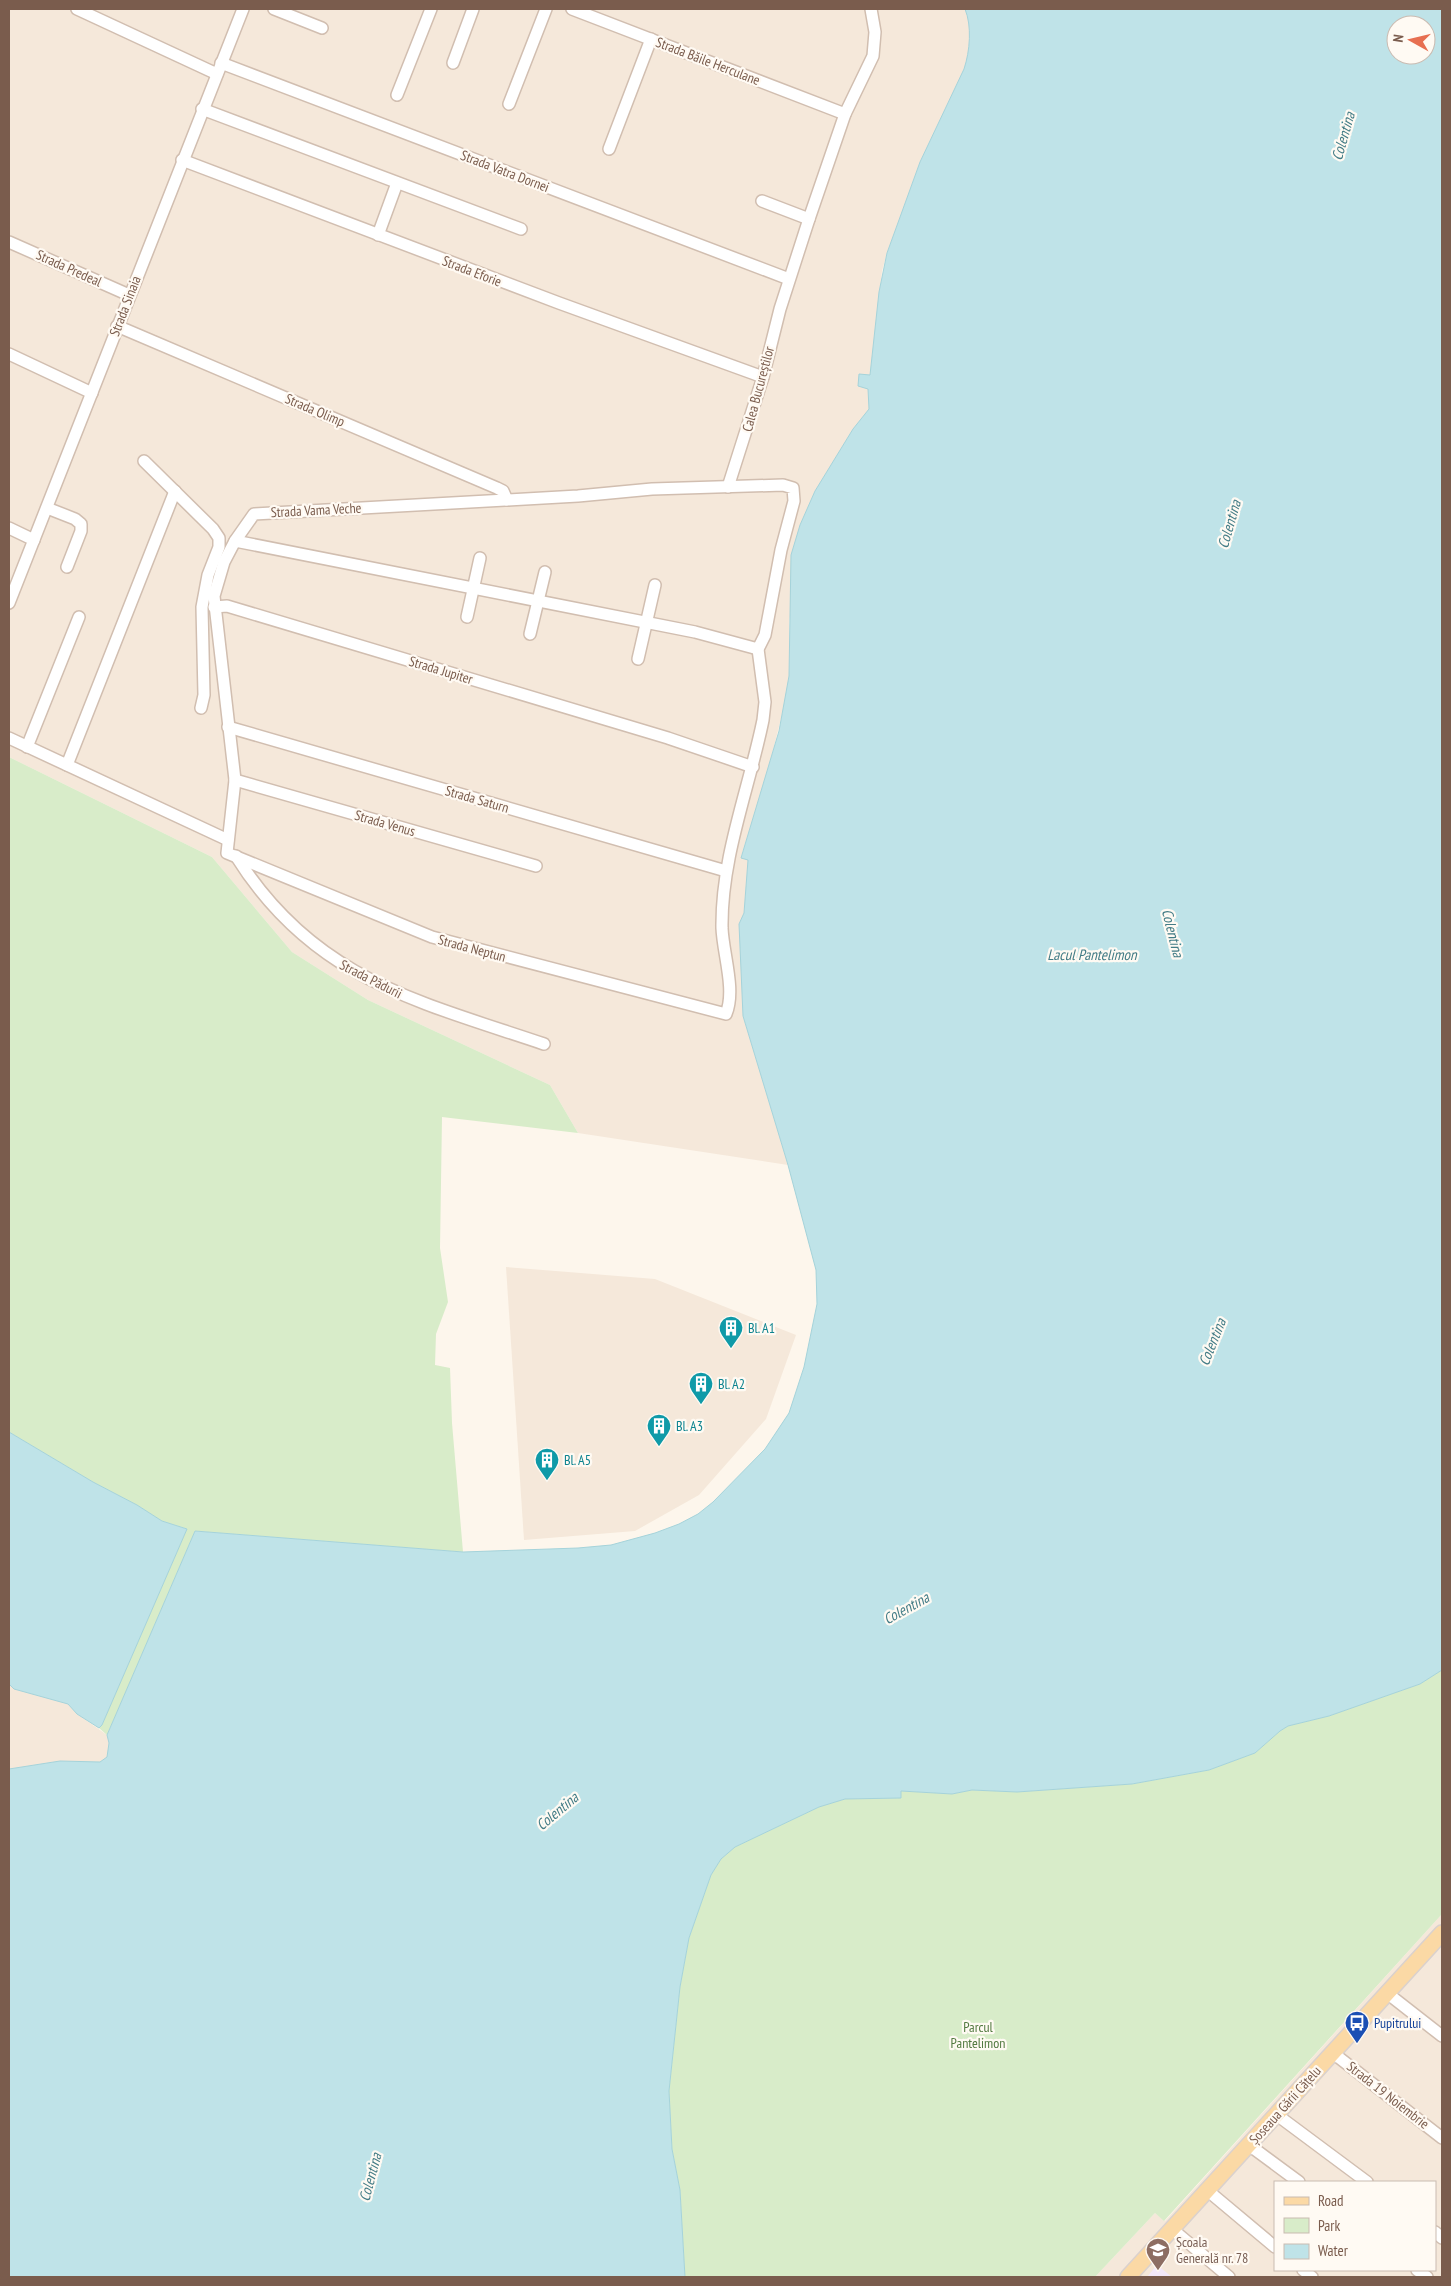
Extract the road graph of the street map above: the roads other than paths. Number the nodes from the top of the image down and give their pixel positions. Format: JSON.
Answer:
{"nodes":[{"id":1,"x":77,"y":9,"type":"edge"},
{"id":2,"x":243,"y":9,"type":"edge"},
{"id":3,"x":274,"y":9,"type":"edge"},
{"id":4,"x":431,"y":9,"type":"edge"},
{"id":5,"x":474,"y":9,"type":"edge"},
{"id":6,"x":546,"y":9,"type":"edge"},
{"id":7,"x":572,"y":9,"type":"edge"},
{"id":8,"x":871,"y":9,"type":"edge"},
{"id":9,"x":322,"y":28,"type":"dead end"},
{"id":10,"x":651,"y":39,"type":"junction"},
{"id":11,"x":453,"y":63,"type":"dead end"},
{"id":12,"x":219,"y":68,"type":"junction"},
{"id":13,"x":397,"y":95,"type":"dead end"},
{"id":14,"x":509,"y":104,"type":"dead end"},
{"id":15,"x":202,"y":109,"type":"junction"},
{"id":16,"x":845,"y":114,"type":"junction"},
{"id":17,"x":609,"y":149,"type":"dead end"},
{"id":18,"x":182,"y":160,"type":"junction"},
{"id":19,"x":397,"y":183,"type":"junction"},
{"id":20,"x":762,"y":201,"type":"dead end"},
{"id":21,"x":809,"y":219,"type":"junction"},
{"id":22,"x":521,"y":229,"type":"dead end"},
{"id":23,"x":378,"y":235,"type":"junction"},
{"id":24,"x":9,"y":242,"type":"edge"},
{"id":25,"x":789,"y":280,"type":"junction"},
{"id":26,"x":129,"y":295,"type":"junction"},
{"id":27,"x":117,"y":326,"type":"junction"},
{"id":28,"x":9,"y":354,"type":"edge"},
{"id":29,"x":763,"y":377,"type":"junction"},
{"id":30,"x":92,"y":393,"type":"junction"},
{"id":31,"x":144,"y":462,"type":"dead end"},
{"id":32,"x":728,"y":488,"type":"junction"},
{"id":33,"x":175,"y":491,"type":"junction"},
{"id":34,"x":507,"y":500,"type":"junction"},
{"id":35,"x":47,"y":508,"type":"junction"},
{"id":36,"x":9,"y":528,"type":"edge"},
{"id":37,"x":34,"y":540,"type":"junction"},
{"id":38,"x":235,"y":541,"type":"junction"},
{"id":39,"x":480,"y":558,"type":"dead end"},
{"id":40,"x":68,"y":567,"type":"dead end"},
{"id":41,"x":545,"y":572,"type":"dead end"},
{"id":42,"x":655,"y":585,"type":"dead end"},
{"id":43,"x":474,"y":588,"type":"junction"},
{"id":44,"x":538,"y":601,"type":"junction"},
{"id":45,"x":9,"y":603,"type":"edge"},
{"id":46,"x":214,"y":607,"type":"junction"},
{"id":47,"x":79,"y":617,"type":"dead end"},
{"id":48,"x":467,"y":617,"type":"dead end"},
{"id":49,"x":647,"y":622,"type":"junction"},
{"id":50,"x":530,"y":634,"type":"dead end"},
{"id":51,"x":758,"y":649,"type":"junction"},
{"id":52,"x":638,"y":659,"type":"dead end"},
{"id":53,"x":201,"y":708,"type":"dead end"},
{"id":54,"x":228,"y":727,"type":"junction"},
{"id":55,"x":9,"y":738,"type":"edge"},
{"id":56,"x":28,"y":747,"type":"junction"},
{"id":57,"x":66,"y":765,"type":"junction"},
{"id":58,"x":753,"y":767,"type":"junction"},
{"id":59,"x":235,"y":780,"type":"junction"},
{"id":60,"x":228,"y":840,"type":"junction"},
{"id":61,"x":231,"y":855,"type":"junction"},
{"id":62,"x":536,"y":866,"type":"dead end"},
{"id":63,"x":726,"y":871,"type":"junction"},
{"id":64,"x":544,"y":1044,"type":"dead end"},
{"id":65,"x":1441,"y":1936,"type":"edge"},
{"id":66,"x":1388,"y":1993,"type":"junction"},
{"id":67,"x":1442,"y":2036,"type":"edge"},
{"id":68,"x":1333,"y":2053,"type":"junction"},
{"id":69,"x":1276,"y":2115,"type":"junction"},
{"id":70,"x":1442,"y":2138,"type":"edge"},
{"id":71,"x":1249,"y":2145,"type":"junction"},
{"id":72,"x":1298,"y":2181,"type":"edge"},
{"id":73,"x":1366,"y":2181,"type":"edge"},
{"id":74,"x":1208,"y":2190,"type":"junction"},
{"id":75,"x":1172,"y":2229,"type":"junction"},
{"id":76,"x":1274,"y":2246,"type":"edge"},
{"id":77,"x":1128,"y":2277,"type":"edge"},
{"id":78,"x":1229,"y":2277,"type":"edge"}],
"edges":[{"from":1,"to":12,"type":"street","name":"Strada Vatra Dornei"},
{"from":2,"to":12,"type":"street","name":"Strada Sinaia"},
{"from":3,"to":9,"type":"street"},
{"from":4,"to":13,"type":"street"},
{"from":5,"to":11,"type":"street"},
{"from":6,"to":14,"type":"street"},
{"from":7,"to":10,"type":"street","name":"Strada Băile Herculane"},
{"from":8,"to":16,"type":"street","name":"Calea Bucureștilor"},
{"from":10,"to":16,"type":"street","name":"Strada Băile Herculane"},
{"from":10,"to":17,"type":"street"},
{"from":12,"to":15,"type":"street","name":"Strada Sinaia"},
{"from":12,"to":25,"type":"street","name":"Strada Vatra Dornei"},
{"from":15,"to":18,"type":"street","name":"Strada Sinaia"},
{"from":15,"to":19,"type":"street"},
{"from":16,"to":21,"type":"street","name":"Calea Bucureștilor"},
{"from":18,"to":23,"type":"street","name":"Strada Eforie"},
{"from":18,"to":26,"type":"street","name":"Strada Sinaia"},
{"from":19,"to":22,"type":"street"},
{"from":19,"to":23,"type":"street"},
{"from":20,"to":21,"type":"street"},
{"from":21,"to":25,"type":"street","name":"Calea Bucureștilor"},
{"from":23,"to":29,"type":"street","name":"Strada Eforie"},
{"from":24,"to":26,"type":"street","name":"Strada Predeal"},
{"from":25,"to":29,"type":"street","name":"Calea Bucureștilor"},
{"from":26,"to":27,"type":"street","name":"Strada Sinaia"},
{"from":27,"to":30,"type":"street","name":"Strada Sinaia"},
{"from":27,"to":34,"type":"street","name":"Strada Olimp"},
{"from":28,"to":30,"type":"street"},
{"from":29,"to":32,"type":"street","name":"Calea Bucureștilor"},
{"from":30,"to":35,"type":"street","name":"Strada Sinaia"},
{"from":31,"to":33,"type":"street"},
{"from":32,"to":34,"type":"street","name":"Strada Vama Veche"},
{"from":32,"to":51,"type":"street"},
{"from":33,"to":53,"type":"street"},
{"from":33,"to":57,"type":"street"},
{"from":34,"to":38,"type":"street","name":"Strada Vama Veche"},
{"from":35,"to":37,"type":"street","name":"Strada Sinaia"},
{"from":35,"to":40,"type":"street"},
{"from":36,"to":37,"type":"street"},
{"from":37,"to":45,"type":"street","name":"Strada Sinaia"},
{"from":38,"to":43,"type":"street"},
{"from":38,"to":46,"type":"street","name":"Strada Vama Veche"},
{"from":39,"to":43,"type":"street"},
{"from":41,"to":44,"type":"street"},
{"from":42,"to":49,"type":"street"},
{"from":43,"to":44,"type":"street"},
{"from":43,"to":48,"type":"street"},
{"from":44,"to":49,"type":"street"},
{"from":44,"to":50,"type":"street"},
{"from":46,"to":54,"type":"street","name":"Strada Vama Veche"},
{"from":46,"to":58,"type":"street","name":"Strada Jupiter"},
{"from":47,"to":56,"type":"street"},
{"from":49,"to":51,"type":"street"},
{"from":49,"to":52,"type":"street"},
{"from":51,"to":58,"type":"street"},
{"from":54,"to":59,"type":"street","name":"Strada Vama Veche"},
{"from":54,"to":63,"type":"street","name":"Strada Saturn"},
{"from":55,"to":56,"type":"street"},
{"from":56,"to":57,"type":"street"},
{"from":57,"to":60,"type":"street"},
{"from":58,"to":63,"type":"street"},
{"from":59,"to":60,"type":"street","name":"Strada Vama Veche"},
{"from":59,"to":62,"type":"street","name":"Strada Venus"},
{"from":60,"to":61,"type":"street","name":"Strada Vama Veche"},
{"from":61,"to":63,"type":"street","name":"Strada Neptun"},
{"from":61,"to":64,"type":"street","name":"Strada Pădurii"},
{"from":65,"to":66,"type":"main road","name":"Șoseaua Gării Cățelu"},
{"from":66,"to":67,"type":"street"},
{"from":66,"to":68,"type":"main road","name":"Șoseaua Gării Cățelu"},
{"from":68,"to":69,"type":"main road","name":"Șoseaua Gării Cățelu"},
{"from":68,"to":70,"type":"street","name":"Strada 19 Noiembrie"},
{"from":69,"to":71,"type":"main road","name":"Șoseaua Gării Cățelu"},
{"from":69,"to":73,"type":"street"},
{"from":71,"to":72,"type":"street"},
{"from":71,"to":74,"type":"main road","name":"Șoseaua Gării Cățelu"},
{"from":74,"to":75,"type":"main road","name":"Șoseaua Gării Cățelu"},
{"from":74,"to":76,"type":"street"},
{"from":75,"to":77,"type":"main road","name":"Șoseaua Gării Cățelu"},
{"from":75,"to":78,"type":"street"}]}
